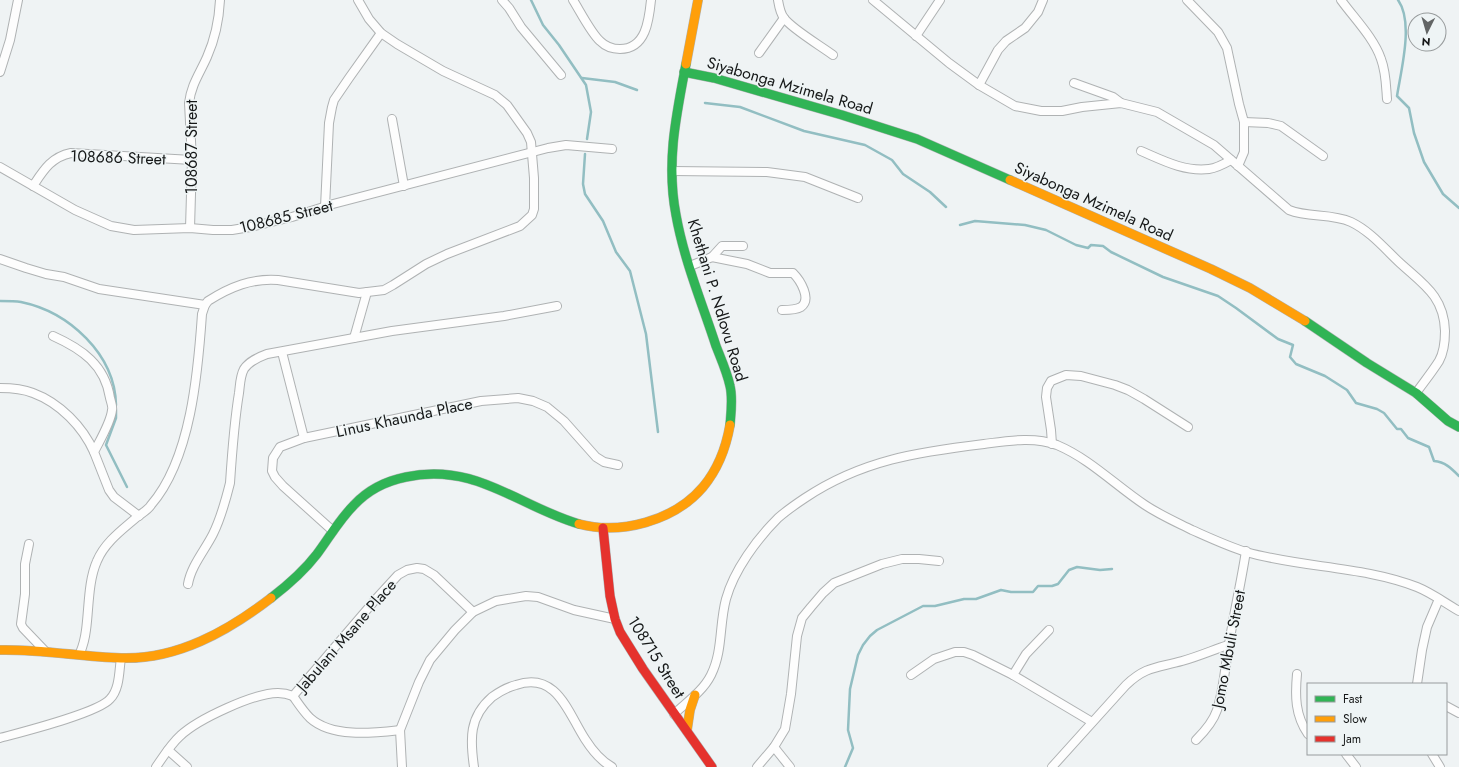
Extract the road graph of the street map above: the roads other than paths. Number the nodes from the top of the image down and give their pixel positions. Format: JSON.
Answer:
{"nodes":[{"id":1,"x":18,"y":0,"type":"edge"},
{"id":2,"x":220,"y":0,"type":"edge"},
{"id":3,"x":358,"y":0,"type":"edge"},
{"id":4,"x":502,"y":0,"type":"edge"},
{"id":5,"x":573,"y":0,"type":"edge"},
{"id":6,"x":652,"y":0,"type":"edge"},
{"id":7,"x":698,"y":0,"type":"edge"},
{"id":8,"x":778,"y":0,"type":"edge"},
{"id":9,"x":873,"y":0,"type":"edge"},
{"id":10,"x":940,"y":0,"type":"edge"},
{"id":11,"x":1043,"y":0,"type":"edge"},
{"id":12,"x":1187,"y":0,"type":"edge"},
{"id":13,"x":1341,"y":0,"type":"edge"},
{"id":14,"x":784,"y":18,"type":"junction"},
{"id":15,"x":381,"y":33,"type":"junction"},
{"id":16,"x":916,"y":36,"type":"junction"},
{"id":17,"x":759,"y":53,"type":"dead end"},
{"id":18,"x":833,"y":55,"type":"dead end"},
{"id":19,"x":0,"y":72,"type":"edge"},
{"id":20,"x":684,"y":72,"type":"junction"},
{"id":21,"x":561,"y":75,"type":"dead end"},
{"id":22,"x":1074,"y":84,"type":"dead end"},
{"id":23,"x":979,"y":85,"type":"junction"},
{"id":24,"x":1387,"y":99,"type":"dead end"},
{"id":25,"x":1121,"y":103,"type":"junction"},
{"id":26,"x":392,"y":119,"type":"dead end"},
{"id":27,"x":1244,"y":122,"type":"junction"},
{"id":28,"x":612,"y":149,"type":"dead end"},
{"id":29,"x":1141,"y":151,"type":"dead end"},
{"id":30,"x":532,"y":152,"type":"junction"},
{"id":31,"x":1324,"y":156,"type":"dead end"},
{"id":32,"x":192,"y":160,"type":"junction"},
{"id":33,"x":1235,"y":163,"type":"junction"},
{"id":34,"x":0,"y":167,"type":"edge"},
{"id":35,"x":672,"y":171,"type":"junction"},
{"id":36,"x":32,"y":186,"type":"junction"},
{"id":37,"x":404,"y":186,"type":"junction"},
{"id":38,"x":858,"y":198,"type":"dead end"},
{"id":39,"x":325,"y":207,"type":"junction"},
{"id":40,"x":190,"y":228,"type":"junction"},
{"id":41,"x":743,"y":246,"type":"dead end"},
{"id":42,"x":712,"y":257,"type":"junction"},
{"id":43,"x":0,"y":258,"type":"edge"},
{"id":44,"x":690,"y":266,"type":"junction"},
{"id":45,"x":367,"y":292,"type":"junction"},
{"id":46,"x":205,"y":305,"type":"junction"},
{"id":47,"x":557,"y":306,"type":"dead end"},
{"id":48,"x":782,"y":310,"type":"dead end"},
{"id":49,"x":54,"y":336,"type":"dead end"},
{"id":50,"x":354,"y":338,"type":"junction"},
{"id":51,"x":282,"y":352,"type":"junction"},
{"id":52,"x":0,"y":388,"type":"edge"},
{"id":53,"x":1416,"y":393,"type":"junction"},
{"id":54,"x":1188,"y":427,"type":"dead end"},
{"id":55,"x":1459,"y":427,"type":"edge"},
{"id":56,"x":304,"y":438,"type":"junction"},
{"id":57,"x":1052,"y":444,"type":"junction"},
{"id":58,"x":94,"y":452,"type":"junction"},
{"id":59,"x":618,"y":465,"type":"dead end"},
{"id":60,"x":138,"y":516,"type":"junction"},
{"id":61,"x":602,"y":528,"type":"junction"},
{"id":62,"x":333,"y":531,"type":"junction"},
{"id":63,"x":28,"y":544,"type":"dead end"},
{"id":64,"x":1246,"y":552,"type":"junction"},
{"id":65,"x":939,"y":561,"type":"dead end"},
{"id":66,"x":188,"y":584,"type":"dead end"},
{"id":67,"x":1439,"y":599,"type":"junction"},
{"id":68,"x":1459,"y":611,"type":"edge"},
{"id":69,"x":473,"y":612,"type":"junction"},
{"id":70,"x":615,"y":619,"type":"junction"},
{"id":71,"x":1048,"y":630,"type":"dead end"},
{"id":72,"x":1228,"y":645,"type":"junction"},
{"id":73,"x":0,"y":650,"type":"edge"},
{"id":74,"x":45,"y":651,"type":"junction"},
{"id":75,"x":80,"y":654,"type":"junction"},
{"id":76,"x":121,"y":658,"type":"junction"},
{"id":77,"x":1296,"y":674,"type":"dead end"},
{"id":78,"x":911,"y":675,"type":"dead end"},
{"id":79,"x":1013,"y":675,"type":"junction"},
{"id":80,"x":1417,"y":683,"type":"edge"},
{"id":81,"x":695,"y":694,"type":"junction"},
{"id":82,"x":293,"y":696,"type":"junction"},
{"id":83,"x":1447,"y":707,"type":"edge"},
{"id":84,"x":1459,"y":713,"type":"edge"},
{"id":85,"x":674,"y":714,"type":"junction"},
{"id":86,"x":1092,"y":722,"type":"junction"},
{"id":87,"x":400,"y":730,"type":"junction"},
{"id":88,"x":687,"y":730,"type":"junction"},
{"id":89,"x":1307,"y":732,"type":"edge"},
{"id":90,"x":0,"y":738,"type":"edge"},
{"id":91,"x":1196,"y":740,"type":"dead end"},
{"id":92,"x":774,"y":747,"type":"junction"},
{"id":93,"x":168,"y":750,"type":"junction"},
{"id":94,"x":1347,"y":755,"type":"edge"},
{"id":95,"x":1433,"y":755,"type":"edge"},
{"id":96,"x":156,"y":767,"type":"edge"},
{"id":97,"x":188,"y":767,"type":"edge"},
{"id":98,"x":402,"y":767,"type":"edge"},
{"id":99,"x":474,"y":767,"type":"edge"},
{"id":100,"x":612,"y":767,"type":"edge"},
{"id":101,"x":712,"y":767,"type":"edge"},
{"id":102,"x":757,"y":767,"type":"edge"},
{"id":103,"x":790,"y":767,"type":"edge"},
{"id":104,"x":1052,"y":767,"type":"edge"},
{"id":105,"x":1356,"y":767,"type":"edge"},
{"id":106,"x":1440,"y":767,"type":"edge"}],
"edges":[{"from":1,"to":19,"type":"street"},
{"from":2,"to":32,"type":"street","name":"108687 Street"},
{"from":3,"to":15,"type":"street"},
{"from":4,"to":21,"type":"street"},
{"from":5,"to":6,"type":"street"},
{"from":7,"to":20,"type":"street","name":"Khethani P. Ndlovu Road"},
{"from":8,"to":14,"type":"street"},
{"from":9,"to":16,"type":"street"},
{"from":10,"to":16,"type":"street"},
{"from":11,"to":23,"type":"street"},
{"from":12,"to":27,"type":"street"},
{"from":13,"to":24,"type":"street"},
{"from":14,"to":17,"type":"street"},
{"from":14,"to":18,"type":"street"},
{"from":15,"to":30,"type":"street"},
{"from":15,"to":39,"type":"street"},
{"from":16,"to":23,"type":"street"},
{"from":20,"to":35,"type":"street","name":"Khethani P. Ndlovu Road"},
{"from":20,"to":53,"type":"street","name":"Siyabonga Mzimela Road"},
{"from":22,"to":25,"type":"street"},
{"from":23,"to":25,"type":"street"},
{"from":25,"to":33,"type":"street"},
{"from":26,"to":37,"type":"street"},
{"from":27,"to":31,"type":"street"},
{"from":27,"to":33,"type":"street"},
{"from":28,"to":30,"type":"street","name":"108685 Street"},
{"from":29,"to":33,"type":"street"},
{"from":30,"to":37,"type":"street","name":"108685 Street"},
{"from":30,"to":45,"type":"street"},
{"from":32,"to":36,"type":"street","name":"108686 Street"},
{"from":32,"to":40,"type":"street","name":"108687 Street"},
{"from":33,"to":53,"type":"street"},
{"from":34,"to":36,"type":"street","name":"108685 Street"},
{"from":35,"to":38,"type":"street"},
{"from":35,"to":44,"type":"street","name":"Khethani P. Ndlovu Road"},
{"from":36,"to":40,"type":"street","name":"108685 Street"},
{"from":37,"to":39,"type":"street","name":"108685 Street"},
{"from":39,"to":40,"type":"street","name":"108685 Street"},
{"from":41,"to":42,"type":"street"},
{"from":42,"to":44,"type":"street"},
{"from":42,"to":48,"type":"street"},
{"from":43,"to":46,"type":"street"},
{"from":44,"to":61,"type":"street","name":"Khethani P. Ndlovu Road"},
{"from":45,"to":46,"type":"street"},
{"from":45,"to":50,"type":"street"},
{"from":46,"to":60,"type":"street"},
{"from":47,"to":50,"type":"street"},
{"from":49,"to":58,"type":"street"},
{"from":50,"to":51,"type":"street"},
{"from":51,"to":56,"type":"street"},
{"from":51,"to":66,"type":"street"},
{"from":52,"to":58,"type":"street"},
{"from":53,"to":55,"type":"street","name":"Siyabonga Mzimela Road"},
{"from":54,"to":57,"type":"street"},
{"from":56,"to":59,"type":"street","name":"Linus Khaunda Place"},
{"from":56,"to":62,"type":"street","name":"Linus Khaunda Place"},
{"from":57,"to":64,"type":"street"},
{"from":57,"to":81,"type":"street"},
{"from":58,"to":60,"type":"street"},
{"from":60,"to":75,"type":"street"},
{"from":61,"to":62,"type":"street","name":"Khethani P. Ndlovu Road"},
{"from":61,"to":70,"type":"street","name":"108715 Street"},
{"from":62,"to":76,"type":"street","name":"Khethani P. Ndlovu Road"},
{"from":63,"to":74,"type":"street"},
{"from":64,"to":67,"type":"street"},
{"from":64,"to":72,"type":"street","name":"Jomo Mbuli Street"},
{"from":65,"to":92,"type":"street"},
{"from":67,"to":68,"type":"street"},
{"from":67,"to":80,"type":"street"},
{"from":69,"to":70,"type":"street"},
{"from":69,"to":82,"type":"street","name":"Jabulani Msane Place"},
{"from":69,"to":87,"type":"street"},
{"from":70,"to":85,"type":"street","name":"108715 Street"},
{"from":71,"to":79,"type":"street"},
{"from":72,"to":86,"type":"street"},
{"from":72,"to":91,"type":"street","name":"Jomo Mbuli Street"},
{"from":73,"to":74,"type":"street","name":"Khethani P. Ndlovu Road"},
{"from":74,"to":75,"type":"street","name":"Khethani P. Ndlovu Road"},
{"from":75,"to":76,"type":"street","name":"Khethani P. Ndlovu Road"},
{"from":76,"to":90,"type":"street"},
{"from":77,"to":89,"type":"street"},
{"from":78,"to":79,"type":"street"},
{"from":79,"to":86,"type":"street"},
{"from":81,"to":85,"type":"street"},
{"from":81,"to":88,"type":"street"},
{"from":82,"to":87,"type":"street"},
{"from":82,"to":93,"type":"street","name":"Jabulani Msane Place"},
{"from":83,"to":84,"type":"street"},
{"from":85,"to":88,"type":"street","name":"108715 Street"},
{"from":86,"to":104,"type":"street"},
{"from":87,"to":98,"type":"street"},
{"from":88,"to":101,"type":"street","name":"108715 Street"},
{"from":92,"to":102,"type":"street"},
{"from":92,"to":103,"type":"street"},
{"from":93,"to":96,"type":"street","name":"Jabulani Msane Place"},
{"from":93,"to":97,"type":"street"},
{"from":94,"to":105,"type":"street"},
{"from":95,"to":106,"type":"street"},
{"from":99,"to":100,"type":"street"}]}
